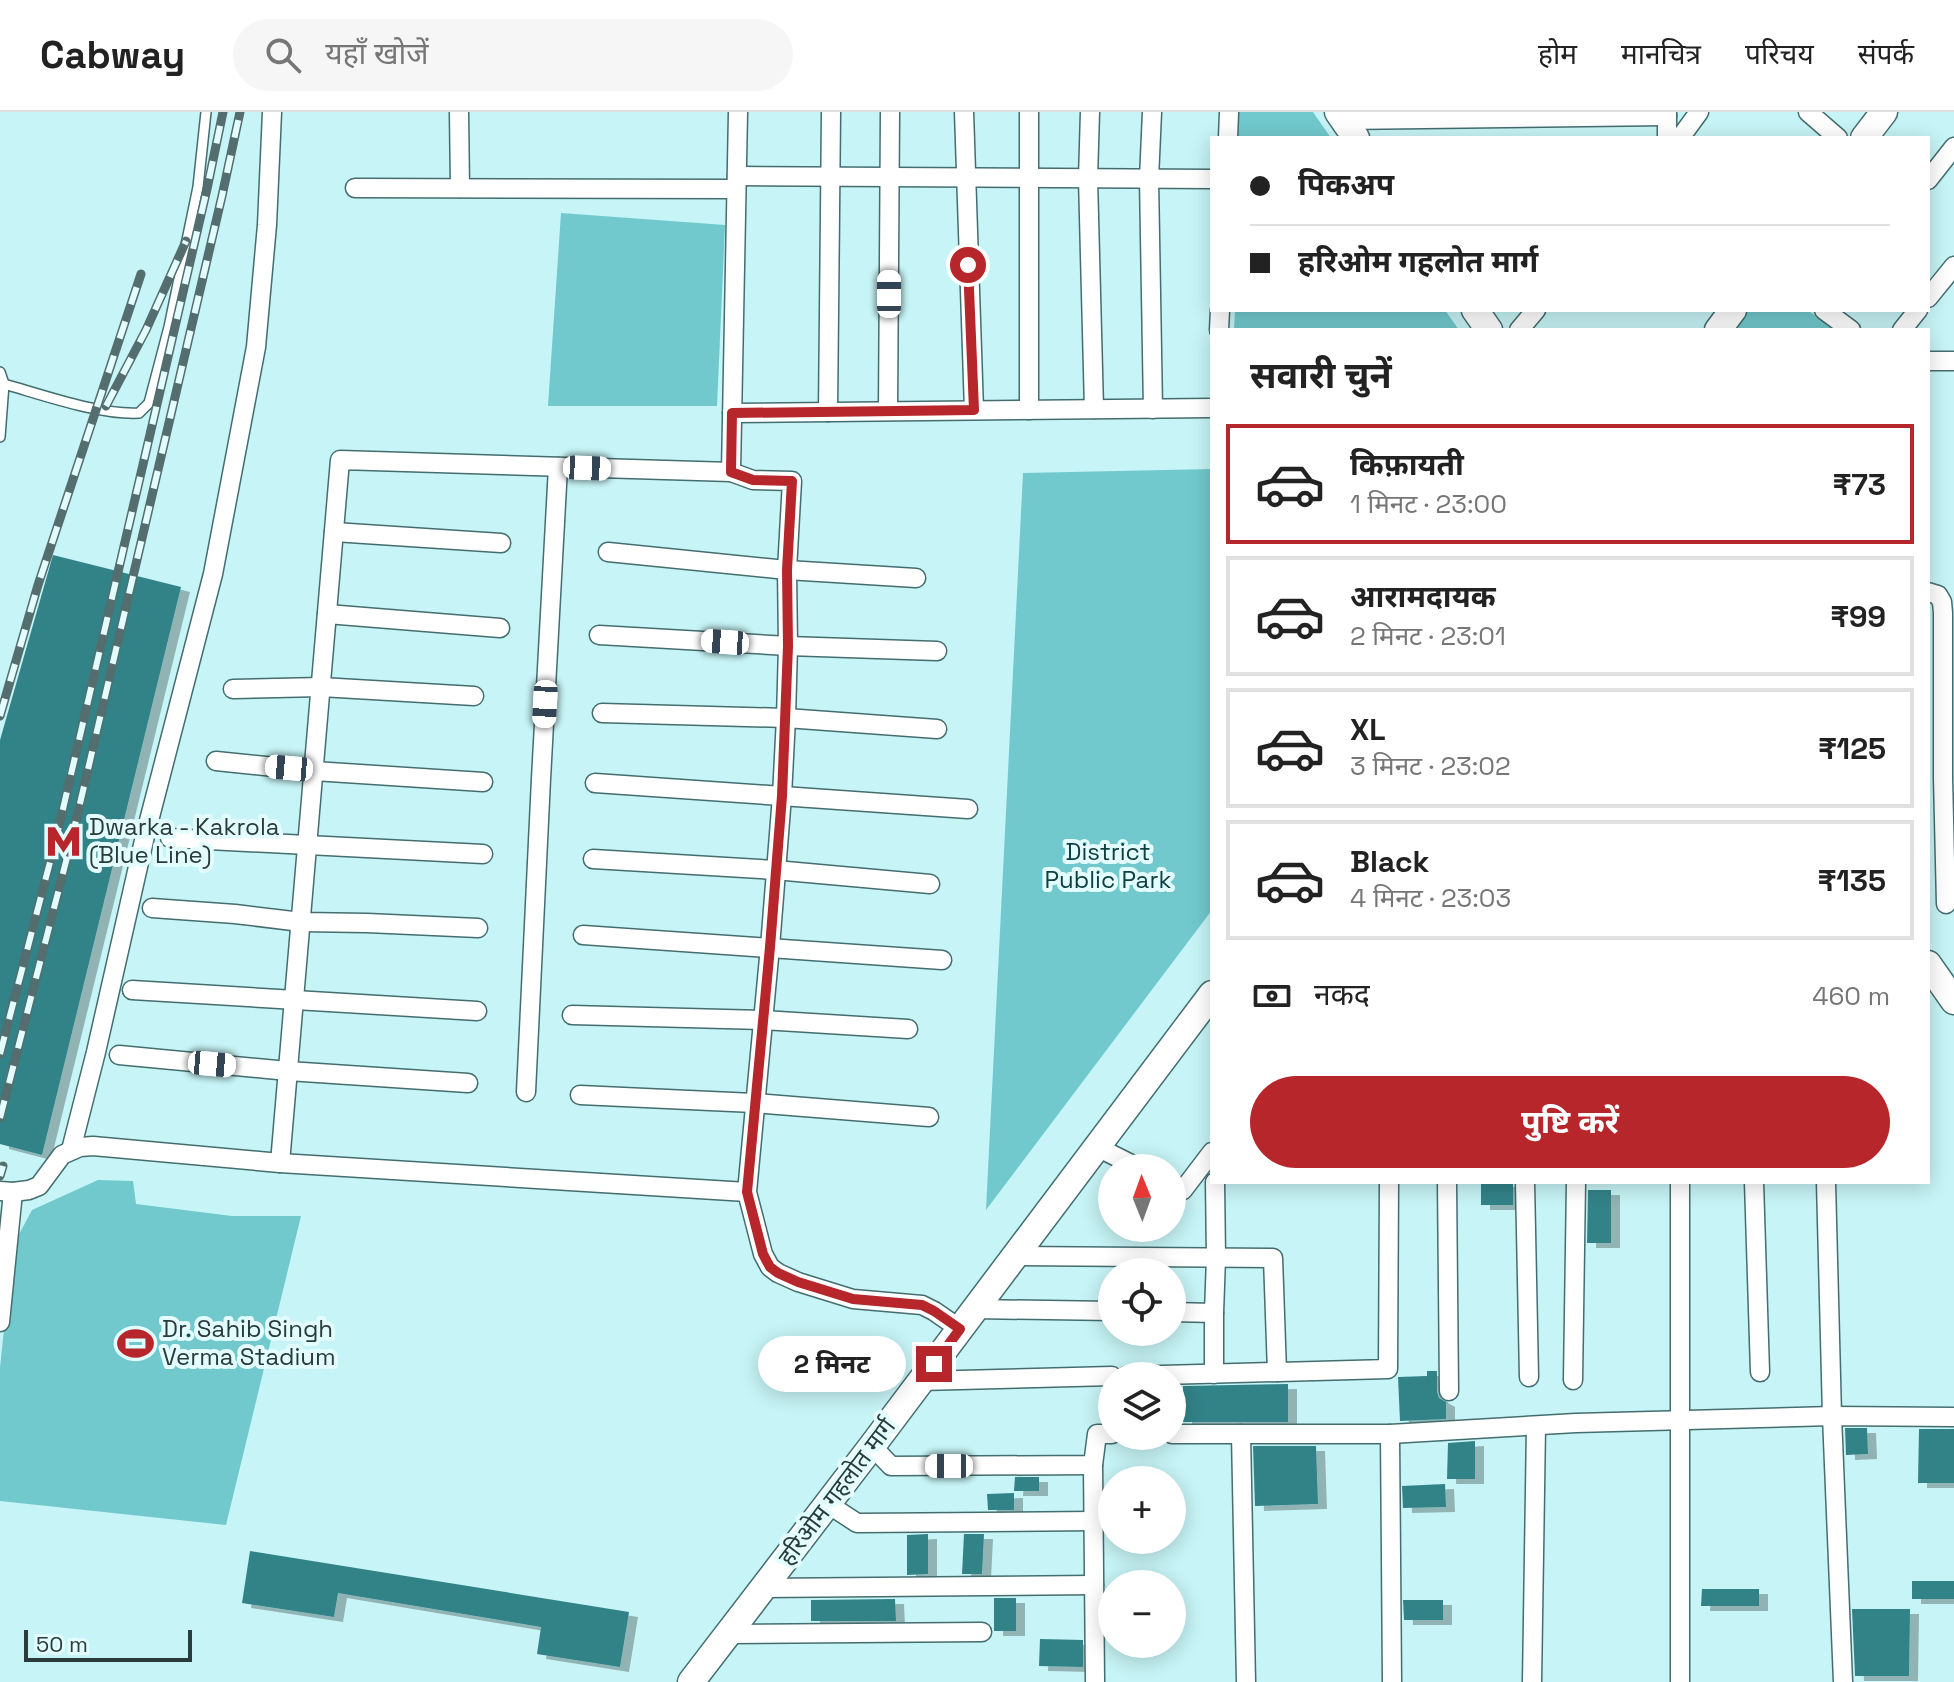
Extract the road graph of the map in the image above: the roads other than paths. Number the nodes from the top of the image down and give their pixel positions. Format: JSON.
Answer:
{"nodes":[{"id":1,"x":206,"y":112,"type":"edge"},
{"id":2,"x":272,"y":112,"type":"edge"},
{"id":3,"x":459,"y":112,"type":"edge"},
{"id":4,"x":738,"y":112,"type":"edge"},
{"id":5,"x":831,"y":112,"type":"edge"},
{"id":6,"x":890,"y":112,"type":"edge"},
{"id":7,"x":964,"y":112,"type":"edge"},
{"id":8,"x":1029,"y":112,"type":"edge"},
{"id":9,"x":1090,"y":112,"type":"edge"},
{"id":10,"x":1152,"y":112,"type":"edge"},
{"id":11,"x":1229,"y":112,"type":"edge"},
{"id":12,"x":1699,"y":112,"type":"edge"},
{"id":13,"x":1808,"y":112,"type":"edge"},
{"id":14,"x":1884,"y":112,"type":"edge"},
{"id":15,"x":1667,"y":114,"type":"edge"},
{"id":16,"x":1346,"y":123,"type":"edge"},
{"id":17,"x":1228,"y":136,"type":"edge"},
{"id":18,"x":1667,"y":136,"type":"edge"},
{"id":19,"x":1681,"y":136,"type":"edge"},
{"id":20,"x":1836,"y":136,"type":"edge"},
{"id":21,"x":1866,"y":136,"type":"edge"},
{"id":22,"x":1954,"y":147,"type":"edge"},
{"id":23,"x":831,"y":177,"type":"junction"},
{"id":24,"x":890,"y":177,"type":"junction"},
{"id":25,"x":965,"y":177,"type":"junction"},
{"id":26,"x":1930,"y":177,"type":"edge"},
{"id":27,"x":1029,"y":178,"type":"junction"},
{"id":28,"x":1088,"y":178,"type":"junction"},
{"id":29,"x":1149,"y":179,"type":"junction"},
{"id":30,"x":1210,"y":179,"type":"edge"},
{"id":31,"x":737,"y":182,"type":"junction"},
{"id":32,"x":355,"y":188,"type":"dead end"},
{"id":33,"x":460,"y":188,"type":"junction"},
{"id":34,"x":1954,"y":266,"type":"edge"},
{"id":35,"x":1930,"y":296,"type":"edge"},
{"id":36,"x":1534,"y":312,"type":"edge"},
{"id":37,"x":1830,"y":312,"type":"edge"},
{"id":38,"x":1916,"y":312,"type":"edge"},
{"id":39,"x":1521,"y":328,"type":"edge"},
{"id":40,"x":1849,"y":328,"type":"edge"},
{"id":41,"x":1904,"y":328,"type":"edge"},
{"id":42,"x":1930,"y":361,"type":"edge"},
{"id":43,"x":1954,"y":361,"type":"edge"},
{"id":44,"x":0,"y":372,"type":"edge"},
{"id":45,"x":4,"y":384,"type":"junction"},
{"id":46,"x":1210,"y":408,"type":"edge"},
{"id":47,"x":1094,"y":409,"type":"junction"},
{"id":48,"x":1153,"y":409,"type":"junction"},
{"id":49,"x":974,"y":410,"type":"junction"},
{"id":50,"x":1029,"y":410,"type":"junction"},
{"id":51,"x":888,"y":411,"type":"junction"},
{"id":52,"x":828,"y":412,"type":"junction"},
{"id":53,"x":732,"y":413,"type":"junction"},
{"id":54,"x":0,"y":437,"type":"edge"},
{"id":55,"x":558,"y":467,"type":"junction"},
{"id":56,"x":731,"y":472,"type":"junction"},
{"id":57,"x":334,"y":532,"type":"junction"},
{"id":58,"x":501,"y":543,"type":"dead end"},
{"id":59,"x":608,"y":552,"type":"dead end"},
{"id":60,"x":787,"y":570,"type":"junction"},
{"id":61,"x":916,"y":578,"type":"dead end"},
{"id":62,"x":1930,"y":593,"type":"edge"},
{"id":63,"x":327,"y":614,"type":"junction"},
{"id":64,"x":500,"y":628,"type":"dead end"},
{"id":65,"x":599,"y":635,"type":"dead end"},
{"id":66,"x":788,"y":646,"type":"junction"},
{"id":67,"x":937,"y":651,"type":"dead end"},
{"id":68,"x":321,"y":687,"type":"junction"},
{"id":69,"x":233,"y":689,"type":"dead end"},
{"id":70,"x":474,"y":696,"type":"dead end"},
{"id":71,"x":602,"y":713,"type":"dead end"},
{"id":72,"x":786,"y":718,"type":"junction"},
{"id":73,"x":937,"y":729,"type":"dead end"},
{"id":74,"x":216,"y":761,"type":"dead end"},
{"id":75,"x":1943,"y":764,"type":"junction"},
{"id":76,"x":314,"y":771,"type":"junction"},
{"id":77,"x":1930,"y":781,"type":"edge"},
{"id":78,"x":483,"y":782,"type":"dead end"},
{"id":79,"x":595,"y":783,"type":"dead end"},
{"id":80,"x":782,"y":796,"type":"junction"},
{"id":81,"x":968,"y":809,"type":"dead end"},
{"id":82,"x":170,"y":838,"type":"dead end"},
{"id":83,"x":307,"y":845,"type":"junction"},
{"id":84,"x":483,"y":854,"type":"dead end"},
{"id":85,"x":593,"y":859,"type":"dead end"},
{"id":86,"x":775,"y":870,"type":"junction"},
{"id":87,"x":930,"y":884,"type":"dead end"},
{"id":88,"x":1943,"y":904,"type":"edge"},
{"id":89,"x":152,"y":908,"type":"dead end"},
{"id":90,"x":301,"y":922,"type":"junction"},
{"id":91,"x":478,"y":928,"type":"dead end"},
{"id":92,"x":583,"y":935,"type":"dead end"},
{"id":93,"x":770,"y":947,"type":"junction"},
{"id":94,"x":942,"y":960,"type":"dead end"},
{"id":95,"x":1930,"y":969,"type":"edge"},
{"id":96,"x":132,"y":990,"type":"dead end"},
{"id":97,"x":1210,"y":997,"type":"edge"},
{"id":98,"x":294,"y":1000,"type":"junction"},
{"id":99,"x":1954,"y":1001,"type":"edge"},
{"id":100,"x":477,"y":1011,"type":"dead end"},
{"id":101,"x":572,"y":1015,"type":"dead end"},
{"id":102,"x":763,"y":1020,"type":"junction"},
{"id":103,"x":908,"y":1029,"type":"dead end"},
{"id":104,"x":119,"y":1055,"type":"dead end"},
{"id":105,"x":288,"y":1071,"type":"junction"},
{"id":106,"x":468,"y":1083,"type":"dead end"},
{"id":107,"x":526,"y":1092,"type":"dead end"},
{"id":108,"x":580,"y":1095,"type":"dead end"},
{"id":109,"x":754,"y":1103,"type":"junction"},
{"id":110,"x":929,"y":1117,"type":"dead end"},
{"id":111,"x":1097,"y":1147,"type":"junction"},
{"id":112,"x":71,"y":1150,"type":"junction"},
{"id":113,"x":1111,"y":1154,"type":"edge"},
{"id":114,"x":1210,"y":1155,"type":"edge"},
{"id":115,"x":280,"y":1163,"type":"junction"},
{"id":116,"x":1193,"y":1178,"type":"junction"},
{"id":117,"x":1210,"y":1180,"type":"edge"},
{"id":118,"x":1214,"y":1184,"type":"edge"},
{"id":119,"x":1389,"y":1184,"type":"edge"},
{"id":120,"x":1447,"y":1184,"type":"edge"},
{"id":121,"x":1525,"y":1184,"type":"edge"},
{"id":122,"x":1576,"y":1184,"type":"edge"},
{"id":123,"x":1680,"y":1184,"type":"edge"},
{"id":124,"x":1754,"y":1184,"type":"edge"},
{"id":125,"x":1826,"y":1184,"type":"edge"},
{"id":126,"x":1186,"y":1186,"type":"edge"},
{"id":127,"x":6,"y":1192,"type":"edge"},
{"id":128,"x":747,"y":1192,"type":"junction"},
{"id":129,"x":1015,"y":1256,"type":"junction"},
{"id":130,"x":1216,"y":1258,"type":"junction"},
{"id":131,"x":1098,"y":1312,"type":"edge"},
{"id":132,"x":1186,"y":1312,"type":"edge"},
{"id":133,"x":1214,"y":1313,"type":"junction"},
{"id":134,"x":968,"y":1319,"type":"junction"},
{"id":135,"x":0,"y":1322,"type":"edge"},
{"id":136,"x":1277,"y":1372,"type":"junction"},
{"id":137,"x":1760,"y":1372,"type":"dead end"},
{"id":138,"x":1214,"y":1374,"type":"junction"},
{"id":139,"x":1186,"y":1375,"type":"edge"},
{"id":140,"x":1098,"y":1376,"type":"edge"},
{"id":141,"x":1529,"y":1377,"type":"dead end"},
{"id":142,"x":1573,"y":1380,"type":"dead end"},
{"id":143,"x":921,"y":1381,"type":"junction"},
{"id":144,"x":1449,"y":1391,"type":"dead end"},
{"id":145,"x":1832,"y":1416,"type":"junction"},
{"id":146,"x":1954,"y":1417,"type":"edge"},
{"id":147,"x":1679,"y":1420,"type":"junction"},
{"id":148,"x":1536,"y":1426,"type":"junction"},
{"id":149,"x":1098,"y":1434,"type":"edge"},
{"id":150,"x":1186,"y":1434,"type":"edge"},
{"id":151,"x":1241,"y":1434,"type":"junction"},
{"id":152,"x":1390,"y":1434,"type":"junction"},
{"id":153,"x":872,"y":1446,"type":"junction"},
{"id":154,"x":1093,"y":1465,"type":"junction"},
{"id":155,"x":828,"y":1504,"type":"junction"},
{"id":156,"x":1094,"y":1521,"type":"junction"},
{"id":157,"x":1094,"y":1585,"type":"junction"},
{"id":158,"x":763,"y":1588,"type":"junction"},
{"id":159,"x":982,"y":1632,"type":"dead end"},
{"id":160,"x":728,"y":1634,"type":"junction"},
{"id":161,"x":691,"y":1682,"type":"edge"},
{"id":162,"x":1095,"y":1682,"type":"edge"},
{"id":163,"x":1246,"y":1682,"type":"edge"},
{"id":164,"x":1392,"y":1682,"type":"edge"},
{"id":165,"x":1532,"y":1682,"type":"edge"},
{"id":166,"x":1680,"y":1682,"type":"edge"},
{"id":167,"x":1843,"y":1682,"type":"edge"}],
"edges":[{"from":1,"to":45,"type":"lane"},
{"from":2,"to":112,"type":"street"},
{"from":3,"to":33,"type":"street"},
{"from":4,"to":31,"type":"street"},
{"from":5,"to":23,"type":"street"},
{"from":6,"to":24,"type":"street"},
{"from":7,"to":25,"type":"street"},
{"from":8,"to":27,"type":"street"},
{"from":9,"to":28,"type":"street"},
{"from":10,"to":29,"type":"street"},
{"from":11,"to":17,"type":"street"},
{"from":12,"to":19,"type":"street"},
{"from":13,"to":20,"type":"street"},
{"from":14,"to":21,"type":"street"},
{"from":15,"to":16,"type":"street"},
{"from":15,"to":18,"type":"street"},
{"from":22,"to":26,"type":"street"},
{"from":23,"to":24,"type":"street"},
{"from":23,"to":31,"type":"street"},
{"from":23,"to":52,"type":"street"},
{"from":24,"to":25,"type":"street"},
{"from":24,"to":51,"type":"street"},
{"from":25,"to":27,"type":"street"},
{"from":25,"to":49,"type":"street"},
{"from":27,"to":28,"type":"street"},
{"from":27,"to":50,"type":"street"},
{"from":28,"to":29,"type":"street"},
{"from":28,"to":47,"type":"street"},
{"from":29,"to":30,"type":"street"},
{"from":29,"to":48,"type":"street"},
{"from":31,"to":33,"type":"street"},
{"from":31,"to":53,"type":"street"},
{"from":32,"to":33,"type":"street"},
{"from":34,"to":35,"type":"street"},
{"from":36,"to":39,"type":"street"},
{"from":37,"to":40,"type":"street"},
{"from":38,"to":41,"type":"street"},
{"from":42,"to":43,"type":"street"},
{"from":44,"to":45,"type":"lane"},
{"from":45,"to":54,"type":"lane"},
{"from":46,"to":48,"type":"street"},
{"from":47,"to":48,"type":"street"},
{"from":47,"to":50,"type":"street"},
{"from":49,"to":50,"type":"street"},
{"from":49,"to":51,"type":"street"},
{"from":51,"to":52,"type":"street"},
{"from":52,"to":53,"type":"street"},
{"from":53,"to":56,"type":"street"},
{"from":55,"to":56,"type":"street"},
{"from":55,"to":57,"type":"street"},
{"from":55,"to":107,"type":"street"},
{"from":56,"to":60,"type":"street"},
{"from":57,"to":58,"type":"street"},
{"from":57,"to":63,"type":"street"},
{"from":59,"to":60,"type":"street"},
{"from":60,"to":61,"type":"street"},
{"from":60,"to":66,"type":"street"},
{"from":62,"to":75,"type":"street"},
{"from":63,"to":64,"type":"street"},
{"from":63,"to":68,"type":"street"},
{"from":65,"to":66,"type":"street"},
{"from":66,"to":67,"type":"street"},
{"from":66,"to":72,"type":"street"},
{"from":68,"to":69,"type":"street"},
{"from":68,"to":70,"type":"street"},
{"from":68,"to":76,"type":"street"},
{"from":71,"to":72,"type":"street"},
{"from":72,"to":73,"type":"street"},
{"from":72,"to":80,"type":"street"},
{"from":74,"to":76,"type":"street"},
{"from":75,"to":77,"type":"street"},
{"from":75,"to":88,"type":"street"},
{"from":76,"to":78,"type":"street"},
{"from":76,"to":83,"type":"street"},
{"from":79,"to":80,"type":"street"},
{"from":80,"to":81,"type":"street"},
{"from":80,"to":86,"type":"street"},
{"from":82,"to":83,"type":"street"},
{"from":83,"to":84,"type":"street"},
{"from":83,"to":90,"type":"street"},
{"from":85,"to":86,"type":"street"},
{"from":86,"to":87,"type":"street"},
{"from":86,"to":93,"type":"street"},
{"from":89,"to":90,"type":"street"},
{"from":90,"to":91,"type":"street"},
{"from":90,"to":98,"type":"street"},
{"from":92,"to":93,"type":"street"},
{"from":93,"to":94,"type":"street"},
{"from":93,"to":102,"type":"street"},
{"from":95,"to":99,"type":"street"},
{"from":96,"to":98,"type":"street"},
{"from":97,"to":111,"type":"street","name":"हरिओम गहलोत मार्ग"},
{"from":98,"to":100,"type":"street"},
{"from":98,"to":105,"type":"street"},
{"from":101,"to":102,"type":"street"},
{"from":102,"to":103,"type":"street"},
{"from":102,"to":109,"type":"street"},
{"from":104,"to":105,"type":"street"},
{"from":105,"to":106,"type":"street"},
{"from":105,"to":115,"type":"street"},
{"from":108,"to":109,"type":"street"},
{"from":109,"to":110,"type":"street"},
{"from":109,"to":128,"type":"street"},
{"from":111,"to":113,"type":"street"},
{"from":111,"to":129,"type":"street","name":"हरिओम गहलोत मार्ग"},
{"from":112,"to":115,"type":"street"},
{"from":112,"to":127,"type":"street"},
{"from":114,"to":116,"type":"street"},
{"from":115,"to":128,"type":"street"},
{"from":116,"to":117,"type":"street"},
{"from":116,"to":126,"type":"street"},
{"from":118,"to":130,"type":"street"},
{"from":119,"to":136,"type":"street"},
{"from":120,"to":144,"type":"street"},
{"from":121,"to":141,"type":"street"},
{"from":122,"to":142,"type":"street"},
{"from":123,"to":147,"type":"street"},
{"from":124,"to":137,"type":"street"},
{"from":125,"to":145,"type":"street"},
{"from":127,"to":135,"type":"street"},
{"from":128,"to":134,"type":"street"},
{"from":129,"to":130,"type":"street"},
{"from":129,"to":134,"type":"street","name":"हरिओम गहलोत मार्ग"},
{"from":130,"to":133,"type":"street"},
{"from":130,"to":136,"type":"street"},
{"from":131,"to":134,"type":"street"},
{"from":132,"to":133,"type":"street"},
{"from":133,"to":138,"type":"street"},
{"from":134,"to":143,"type":"street","name":"हरिओम गहलोत मार्ग"},
{"from":136,"to":138,"type":"street"},
{"from":138,"to":139,"type":"street"},
{"from":140,"to":143,"type":"street"},
{"from":143,"to":153,"type":"street","name":"हरिओम गहलोत मार्ग"},
{"from":145,"to":146,"type":"street"},
{"from":145,"to":147,"type":"street"},
{"from":145,"to":167,"type":"street"},
{"from":147,"to":148,"type":"street"},
{"from":147,"to":166,"type":"street"},
{"from":148,"to":152,"type":"street"},
{"from":148,"to":165,"type":"street"},
{"from":149,"to":154,"type":"street"},
{"from":150,"to":151,"type":"street"},
{"from":151,"to":152,"type":"street"},
{"from":151,"to":163,"type":"street"},
{"from":152,"to":164,"type":"street"},
{"from":153,"to":154,"type":"street"},
{"from":153,"to":155,"type":"street","name":"हरिओम गहलोत मार्ग"},
{"from":154,"to":156,"type":"street"},
{"from":155,"to":156,"type":"street"},
{"from":155,"to":158,"type":"street","name":"हरिओम गहलोत मार्ग"},
{"from":156,"to":157,"type":"street"},
{"from":157,"to":158,"type":"street"},
{"from":157,"to":162,"type":"street"},
{"from":158,"to":160,"type":"street","name":"हरिओम गहलोत मार्ग"},
{"from":159,"to":160,"type":"street"},
{"from":160,"to":161,"type":"street","name":"हरिओम गहलोत मार्ग"}]}
